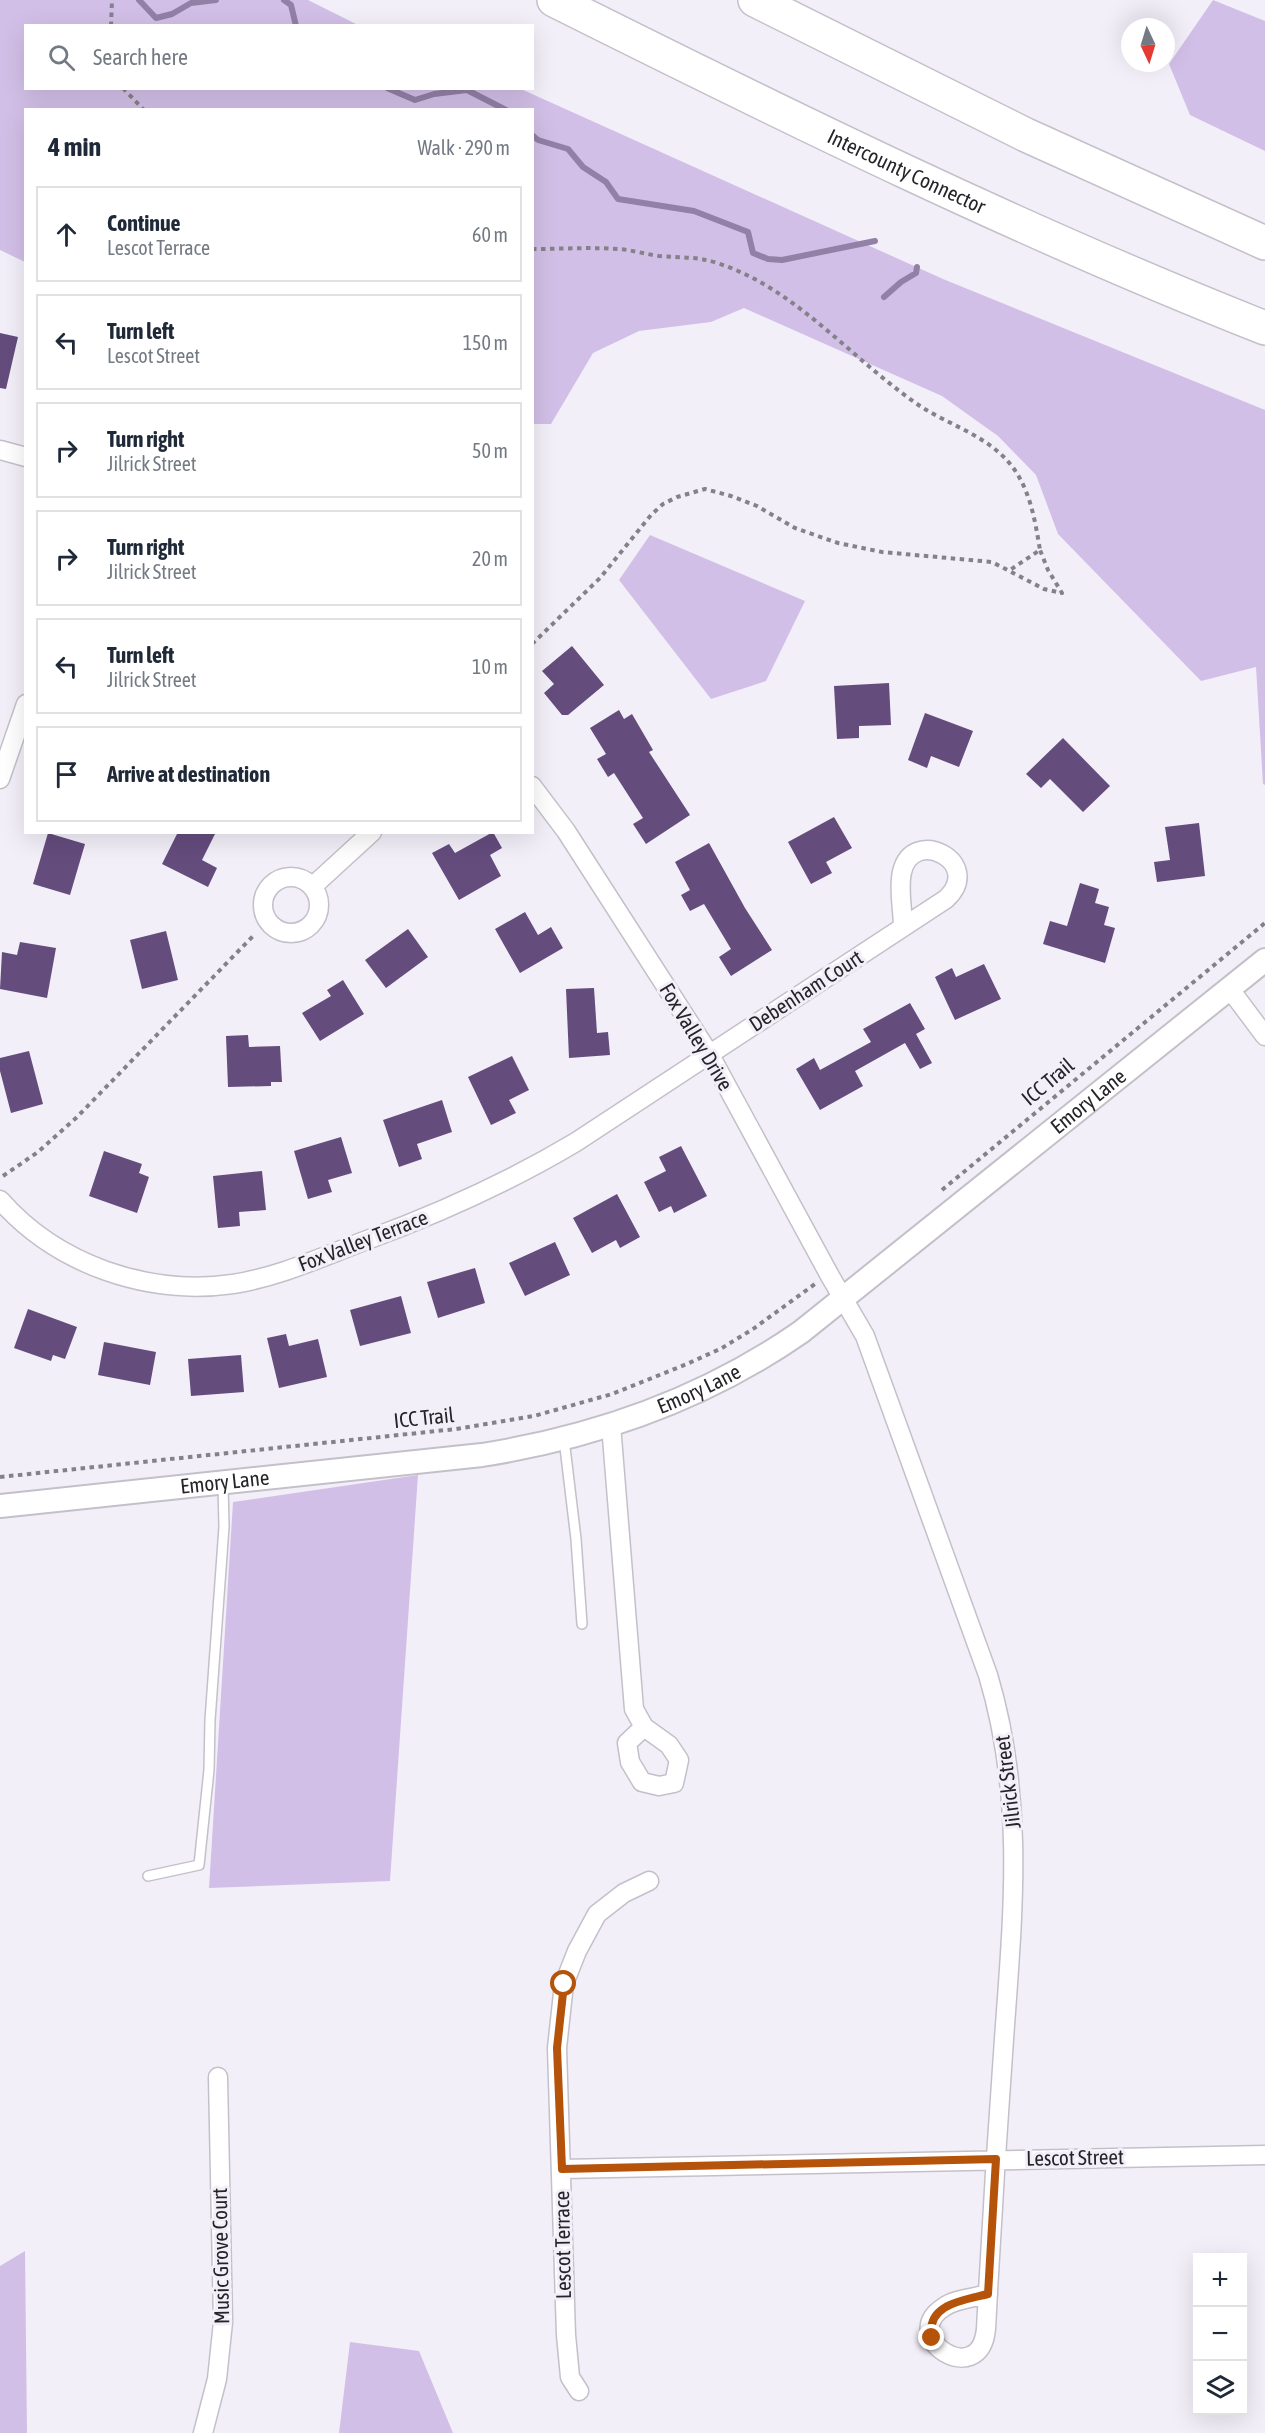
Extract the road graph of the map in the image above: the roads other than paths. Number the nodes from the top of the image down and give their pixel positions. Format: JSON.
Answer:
{"nodes":[{"id":1,"x":554,"y":0,"type":"edge"},
{"id":2,"x":755,"y":0,"type":"edge"},
{"id":3,"x":1265,"y":243,"type":"edge"},
{"id":4,"x":1265,"y":328,"type":"edge"},
{"id":5,"x":0,"y":450,"type":"edge"},
{"id":6,"x":24,"y":456,"type":"edge"},
{"id":7,"x":24,"y":710,"type":"edge"},
{"id":8,"x":0,"y":779,"type":"edge"},
{"id":9,"x":534,"y":789,"type":"edge"},
{"id":10,"x":370,"y":834,"type":"edge"},
{"id":11,"x":312,"y":887,"type":"dead end"},
{"id":12,"x":903,"y":927,"type":"dead end"},
{"id":13,"x":1265,"y":960,"type":"edge"},
{"id":14,"x":1229,"y":988,"type":"junction"},
{"id":15,"x":1265,"y":1036,"type":"edge"},
{"id":16,"x":710,"y":1055,"type":"junction"},
{"id":17,"x":0,"y":1200,"type":"edge"},
{"id":18,"x":843,"y":1299,"type":"junction"},
{"id":19,"x":611,"y":1425,"type":"junction"},
{"id":20,"x":564,"y":1438,"type":"junction"},
{"id":21,"x":223,"y":1484,"type":"junction"},
{"id":22,"x":0,"y":1506,"type":"edge"},
{"id":23,"x":582,"y":1624,"type":"dead end"},
{"id":24,"x":644,"y":1727,"type":"dead end"},
{"id":25,"x":147,"y":1876,"type":"dead end"},
{"id":26,"x":649,"y":1881,"type":"dead end"},
{"id":27,"x":218,"y":2077,"type":"dead end"},
{"id":28,"x":1265,"y":2155,"type":"edge"},
{"id":29,"x":996,"y":2159,"type":"junction"},
{"id":30,"x":562,"y":2169,"type":"junction"},
{"id":31,"x":988,"y":2294,"type":"dead end"},
{"id":32,"x":579,"y":2391,"type":"dead end"},
{"id":33,"x":203,"y":2433,"type":"edge"}],
"edges":[{"from":1,"to":4,"type":"highway","name":"Intercounty Connector"},
{"from":2,"to":3,"type":"highway"},
{"from":5,"to":6,"type":"street"},
{"from":7,"to":8,"type":"street"},
{"from":9,"to":16,"type":"street","name":"Fox Valley Drive"},
{"from":10,"to":11,"type":"street"},
{"from":12,"to":16,"type":"street","name":"Debenham Court"},
{"from":13,"to":14,"type":"street","name":"Emory Lane"},
{"from":14,"to":15,"type":"street"},
{"from":14,"to":18,"type":"street","name":"Emory Lane"},
{"from":16,"to":17,"type":"street","name":"Fox Valley Terrace"},
{"from":16,"to":18,"type":"street","name":"Fox Valley Drive"},
{"from":18,"to":19,"type":"street","name":"Emory Lane"},
{"from":18,"to":29,"type":"street","name":"Jilrick Street"},
{"from":19,"to":20,"type":"street","name":"Emory Lane"},
{"from":19,"to":24,"type":"street"},
{"from":20,"to":21,"type":"street","name":"Emory Lane"},
{"from":20,"to":23,"type":"lane"},
{"from":21,"to":22,"type":"street","name":"Emory Lane"},
{"from":21,"to":25,"type":"lane"},
{"from":26,"to":30,"type":"street","name":"Lescot Terrace"},
{"from":27,"to":33,"type":"street","name":"Music Grove Court"},
{"from":28,"to":29,"type":"street","name":"Lescot Street"},
{"from":29,"to":30,"type":"street","name":"Lescot Street"},
{"from":29,"to":31,"type":"street","name":"Jilrick Street"},
{"from":30,"to":32,"type":"street","name":"Lescot Terrace"}]}
